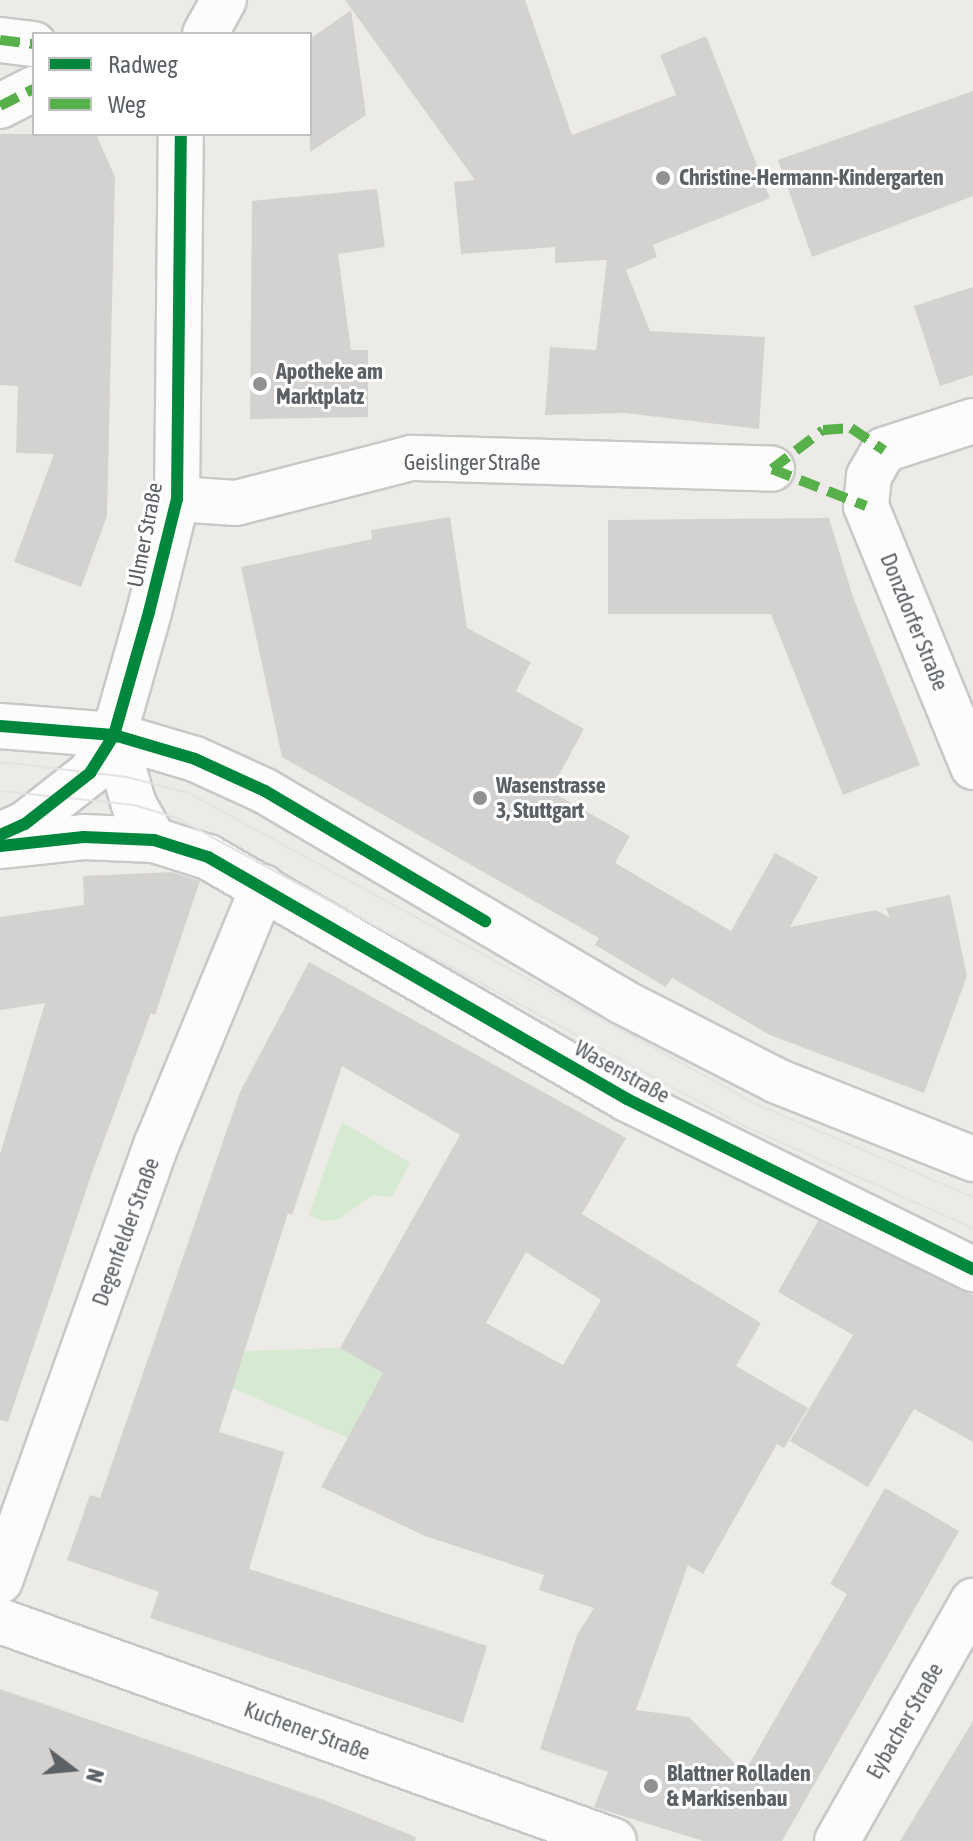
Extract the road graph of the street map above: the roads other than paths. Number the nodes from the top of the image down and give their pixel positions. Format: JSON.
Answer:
{"nodes":[{"id":1,"x":224,"y":0,"type":"edge"},
{"id":2,"x":206,"y":32,"type":"edge"},
{"id":3,"x":0,"y":40,"type":"edge"},
{"id":4,"x":32,"y":44,"type":"edge"},
{"id":5,"x":32,"y":90,"type":"edge"},
{"id":6,"x":0,"y":106,"type":"edge"},
{"id":7,"x":181,"y":136,"type":"edge"},
{"id":8,"x":973,"y":421,"type":"edge"},
{"id":9,"x":772,"y":469,"type":"dead end"},
{"id":10,"x":177,"y":499,"type":"junction"},
{"id":11,"x":0,"y":726,"type":"edge"},
{"id":12,"x":114,"y":735,"type":"junction"},
{"id":13,"x":973,"y":767,"type":"edge"},
{"id":14,"x":0,"y":835,"type":"edge"},
{"id":15,"x":154,"y":840,"type":"junction"},
{"id":16,"x":0,"y":846,"type":"edge"},
{"id":17,"x":263,"y":887,"type":"junction"},
{"id":18,"x":973,"y":1159,"type":"edge"},
{"id":19,"x":973,"y":1269,"type":"edge"},
{"id":20,"x":0,"y":1581,"type":"edge"},
{"id":21,"x":973,"y":1601,"type":"edge"},
{"id":22,"x":0,"y":1621,"type":"edge"},
{"id":23,"x":614,"y":1841,"type":"edge"},
{"id":24,"x":837,"y":1841,"type":"edge"}],
"edges":[{"from":1,"to":2,"type":"street"},
{"from":3,"to":4,"type":"street"},
{"from":5,"to":6,"type":"street"},
{"from":7,"to":10,"type":"street","name":"Ulmer Straße"},
{"from":8,"to":13,"type":"street","name":"Donzdorfer Straße"},
{"from":9,"to":10,"type":"street","name":"Geislinger Straße"},
{"from":10,"to":12,"type":"street","name":"Ulmer Straße"},
{"from":11,"to":12,"type":"street"},
{"from":12,"to":14,"type":"street","name":"Ulmer Straße"},
{"from":12,"to":15,"type":"street"},
{"from":12,"to":18,"type":"street"},
{"from":15,"to":16,"type":"street","name":"Wasenstraße"},
{"from":15,"to":17,"type":"street","name":"Wasenstraße"},
{"from":17,"to":19,"type":"street","name":"Wasenstraße"},
{"from":17,"to":20,"type":"street","name":"Degenfelder Straße"},
{"from":21,"to":24,"type":"street","name":"Eybacher Straße"},
{"from":22,"to":23,"type":"street","name":"Kuchener Straße"}]}
